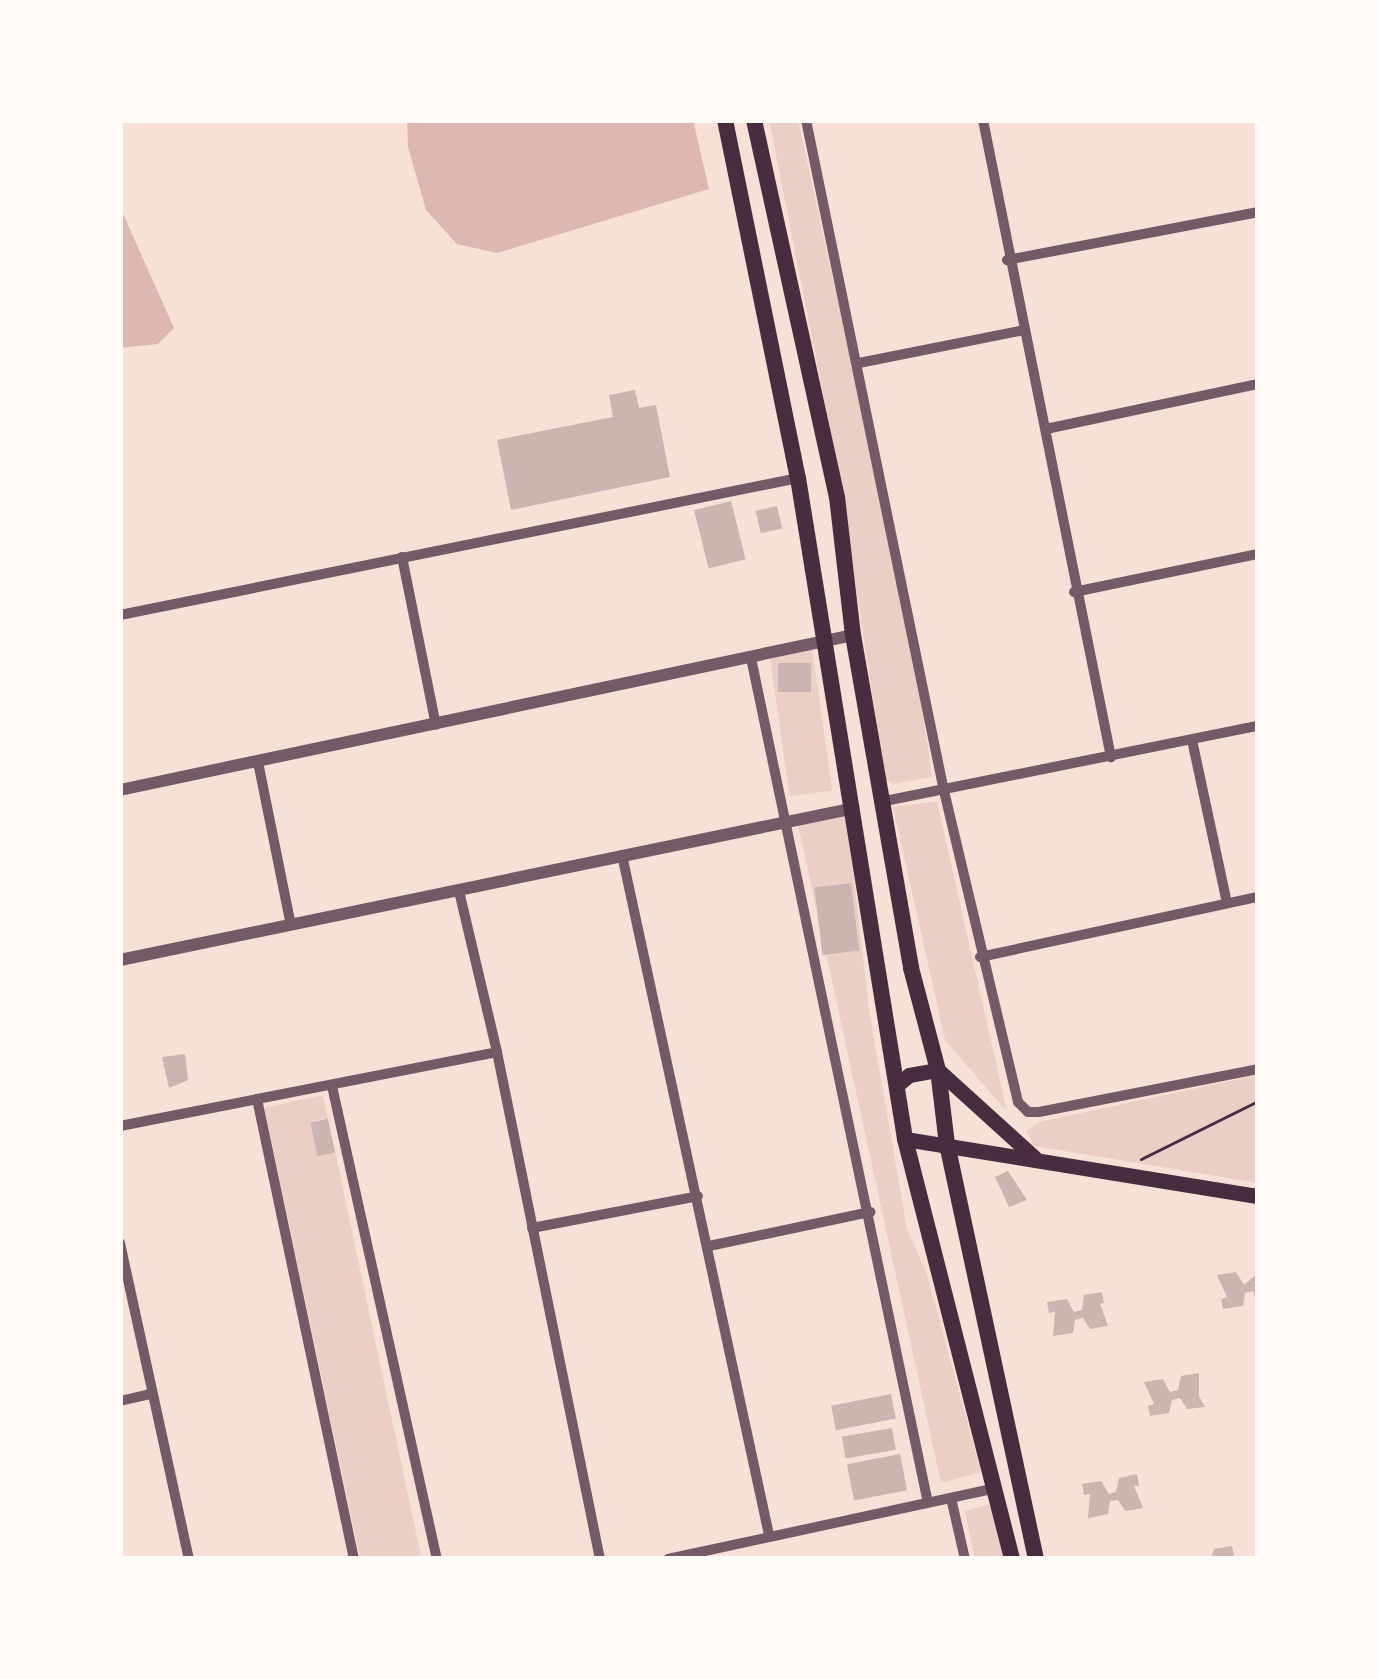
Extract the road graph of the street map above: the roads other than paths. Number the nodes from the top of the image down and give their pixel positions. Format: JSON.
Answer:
{"nodes":[{"id":1,"x":725,"y":120,"type":"edge"},
{"id":2,"x":754,"y":120,"type":"edge"},
{"id":3,"x":806,"y":120,"type":"edge"},
{"id":4,"x":982,"y":120,"type":"edge"},
{"id":5,"x":1258,"y":212,"type":"edge"},
{"id":6,"x":1006,"y":260,"type":"junction"},
{"id":7,"x":1024,"y":330,"type":"junction"},
{"id":8,"x":859,"y":363,"type":"junction"},
{"id":9,"x":1258,"y":384,"type":"edge"},
{"id":10,"x":1046,"y":429,"type":"junction"},
{"id":11,"x":798,"y":478,"type":"junction"},
{"id":12,"x":1258,"y":554,"type":"edge"},
{"id":13,"x":402,"y":557,"type":"junction"},
{"id":14,"x":1074,"y":592,"type":"junction"},
{"id":15,"x":120,"y":615,"type":"edge"},
{"id":16,"x":854,"y":635,"type":"junction"},
{"id":17,"x":823,"y":641,"type":"junction"},
{"id":18,"x":752,"y":658,"type":"junction"},
{"id":19,"x":436,"y":725,"type":"junction"},
{"id":20,"x":1258,"y":726,"type":"edge"},
{"id":21,"x":1192,"y":740,"type":"junction"},
{"id":22,"x":1111,"y":757,"type":"junction"},
{"id":23,"x":258,"y":762,"type":"junction"},
{"id":24,"x":120,"y":790,"type":"edge"},
{"id":25,"x":944,"y":791,"type":"junction"},
{"id":26,"x":880,"y":802,"type":"junction"},
{"id":27,"x":850,"y":808,"type":"junction"},
{"id":28,"x":784,"y":822,"type":"junction"},
{"id":29,"x":622,"y":855,"type":"junction"},
{"id":30,"x":459,"y":891,"type":"junction"},
{"id":31,"x":1258,"y":897,"type":"edge"},
{"id":32,"x":1227,"y":904,"type":"junction"},
{"id":33,"x":291,"y":925,"type":"junction"},
{"id":34,"x":980,"y":957,"type":"junction"},
{"id":35,"x":120,"y":960,"type":"edge"},
{"id":36,"x":497,"y":1052,"type":"junction"},
{"id":37,"x":1258,"y":1069,"type":"edge"},
{"id":38,"x":938,"y":1070,"type":"junction"},
{"id":39,"x":332,"y":1086,"type":"junction"},
{"id":40,"x":896,"y":1086,"type":"junction"},
{"id":41,"x":256,"y":1099,"type":"junction"},
{"id":42,"x":120,"y":1126,"type":"edge"},
{"id":43,"x":905,"y":1139,"type":"junction"},
{"id":44,"x":947,"y":1144,"type":"junction"},
{"id":45,"x":1034,"y":1157,"type":"junction"},
{"id":46,"x":698,"y":1196,"type":"junction"},
{"id":47,"x":1258,"y":1196,"type":"edge"},
{"id":48,"x":871,"y":1212,"type":"junction"},
{"id":49,"x":532,"y":1228,"type":"junction"},
{"id":50,"x":120,"y":1243,"type":"edge"},
{"id":51,"x":709,"y":1246,"type":"junction"},
{"id":52,"x":151,"y":1394,"type":"junction"},
{"id":53,"x":120,"y":1401,"type":"edge"},
{"id":54,"x":996,"y":1488,"type":"junction"},
{"id":55,"x":951,"y":1498,"type":"junction"},
{"id":56,"x":928,"y":1503,"type":"junction"},
{"id":57,"x":769,"y":1535,"type":"junction"},
{"id":58,"x":702,"y":1556,"type":"edge"},
{"id":59,"x":189,"y":1559,"type":"edge"},
{"id":60,"x":354,"y":1559,"type":"edge"},
{"id":61,"x":436,"y":1559,"type":"edge"},
{"id":62,"x":600,"y":1559,"type":"edge"},
{"id":63,"x":668,"y":1559,"type":"edge"},
{"id":64,"x":964,"y":1559,"type":"edge"},
{"id":65,"x":1012,"y":1559,"type":"edge"},
{"id":66,"x":1036,"y":1559,"type":"edge"}],
"edges":[{"from":1,"to":11,"type":"main road"},
{"from":2,"to":16,"type":"main road"},
{"from":3,"to":8,"type":"street"},
{"from":4,"to":6,"type":"street"},
{"from":5,"to":6,"type":"street"},
{"from":6,"to":7,"type":"street"},
{"from":7,"to":8,"type":"street"},
{"from":7,"to":10,"type":"street"},
{"from":8,"to":25,"type":"street"},
{"from":9,"to":10,"type":"street"},
{"from":10,"to":14,"type":"street"},
{"from":11,"to":13,"type":"street"},
{"from":11,"to":17,"type":"main road"},
{"from":12,"to":14,"type":"street"},
{"from":13,"to":15,"type":"street"},
{"from":13,"to":19,"type":"street"},
{"from":14,"to":22,"type":"street"},
{"from":16,"to":17,"type":"street"},
{"from":16,"to":26,"type":"main road"},
{"from":17,"to":18,"type":"street"},
{"from":17,"to":27,"type":"main road"},
{"from":18,"to":19,"type":"street"},
{"from":18,"to":28,"type":"street"},
{"from":19,"to":23,"type":"street"},
{"from":20,"to":21,"type":"street"},
{"from":21,"to":22,"type":"street"},
{"from":21,"to":32,"type":"street"},
{"from":22,"to":25,"type":"street"},
{"from":23,"to":24,"type":"street"},
{"from":23,"to":33,"type":"street"},
{"from":25,"to":26,"type":"street"},
{"from":25,"to":34,"type":"street"},
{"from":26,"to":38,"type":"main road"},
{"from":27,"to":28,"type":"street"},
{"from":27,"to":40,"type":"main road"},
{"from":28,"to":29,"type":"street"},
{"from":28,"to":48,"type":"street"},
{"from":29,"to":30,"type":"street"},
{"from":29,"to":46,"type":"street"},
{"from":30,"to":33,"type":"street"},
{"from":30,"to":36,"type":"street"},
{"from":31,"to":32,"type":"street"},
{"from":32,"to":34,"type":"street"},
{"from":33,"to":35,"type":"street"},
{"from":34,"to":37,"type":"street"},
{"from":36,"to":39,"type":"street"},
{"from":36,"to":49,"type":"street"},
{"from":38,"to":40,"type":"main road"},
{"from":38,"to":44,"type":"main road"},
{"from":38,"to":45,"type":"main road"},
{"from":39,"to":41,"type":"street"},
{"from":39,"to":61,"type":"street"},
{"from":40,"to":43,"type":"main road"},
{"from":41,"to":42,"type":"street"},
{"from":41,"to":60,"type":"street"},
{"from":43,"to":44,"type":"main road"},
{"from":43,"to":54,"type":"main road"},
{"from":44,"to":45,"type":"main road"},
{"from":44,"to":66,"type":"main road"},
{"from":45,"to":47,"type":"main road"},
{"from":46,"to":49,"type":"street"},
{"from":46,"to":51,"type":"street"},
{"from":48,"to":51,"type":"street"},
{"from":48,"to":56,"type":"street"},
{"from":49,"to":62,"type":"street"},
{"from":50,"to":52,"type":"street"},
{"from":51,"to":57,"type":"street"},
{"from":52,"to":53,"type":"street"},
{"from":52,"to":59,"type":"street"},
{"from":54,"to":55,"type":"street"},
{"from":54,"to":65,"type":"main road"},
{"from":55,"to":56,"type":"street"},
{"from":55,"to":64,"type":"street"},
{"from":56,"to":57,"type":"street"},
{"from":57,"to":58,"type":"street"},
{"from":58,"to":63,"type":"street"}]}
